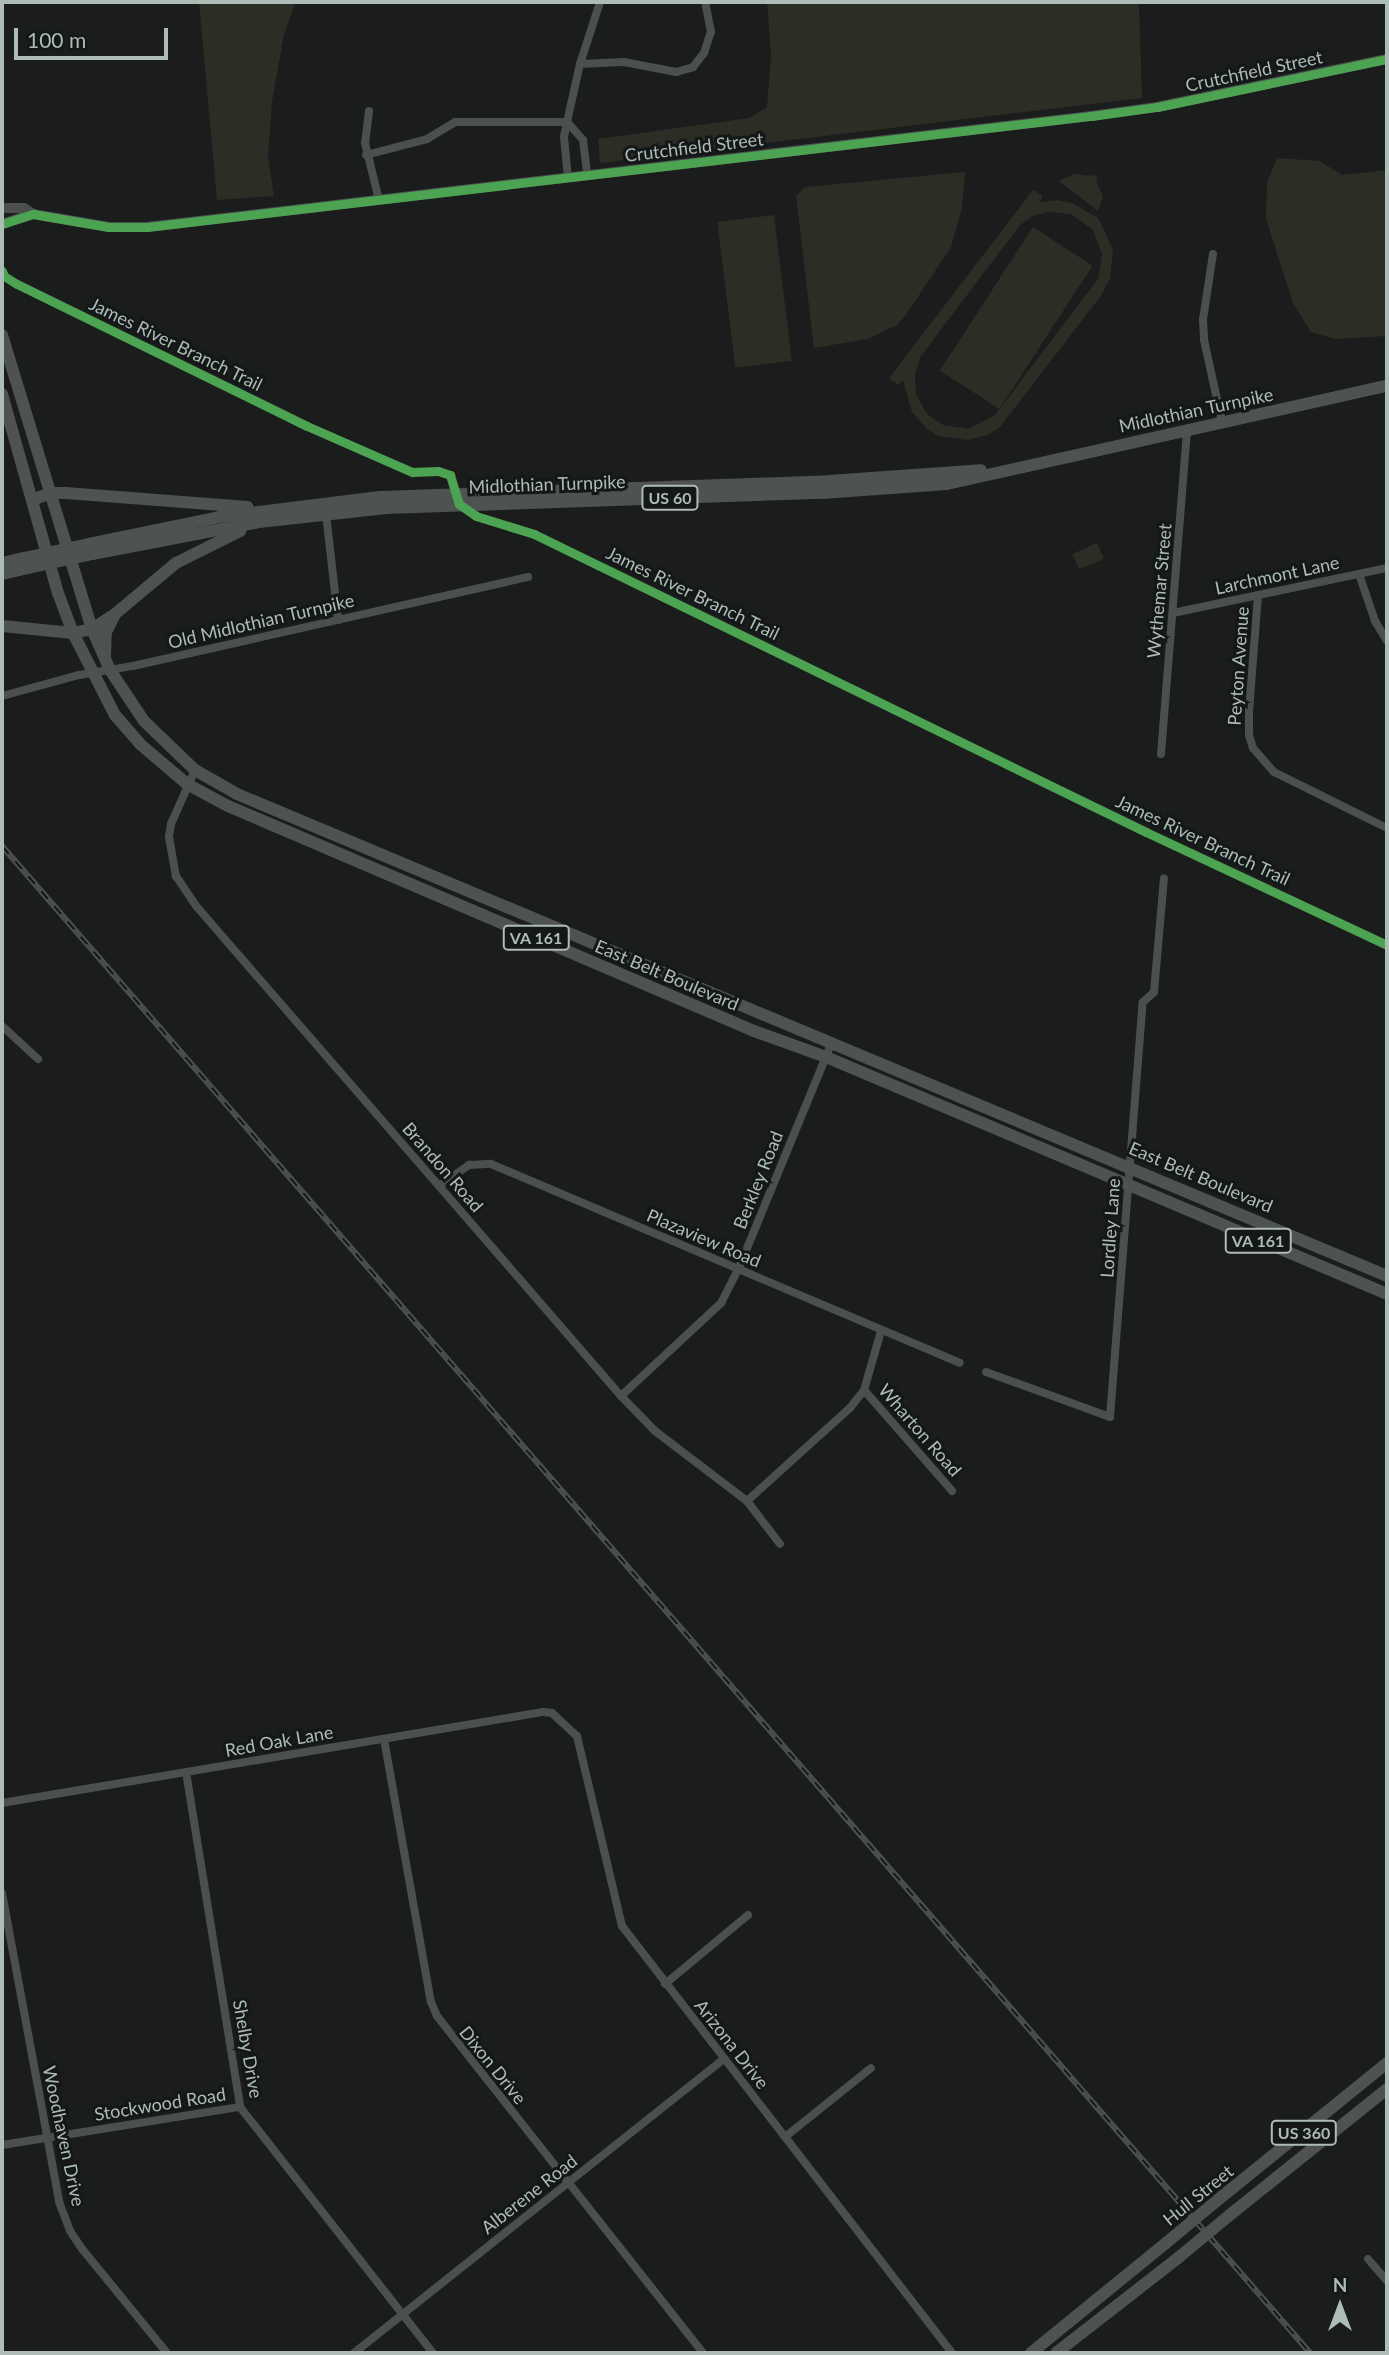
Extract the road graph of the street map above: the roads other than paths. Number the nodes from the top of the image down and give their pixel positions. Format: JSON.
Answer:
{"nodes":[{"id":1,"x":600,"y":2,"type":"edge"},
{"id":2,"x":705,"y":2,"type":"edge"},
{"id":3,"x":1387,"y":59,"type":"edge"},
{"id":4,"x":580,"y":64,"type":"junction"},
{"id":5,"x":369,"y":111,"type":"dead end"},
{"id":6,"x":567,"y":122,"type":"junction"},
{"id":7,"x":366,"y":155,"type":"junction"},
{"id":8,"x":587,"y":176,"type":"junction"},
{"id":9,"x":568,"y":178,"type":"junction"},
{"id":10,"x":379,"y":200,"type":"junction"},
{"id":11,"x":2,"y":208,"type":"edge"},
{"id":12,"x":33,"y":214,"type":"junction"},
{"id":13,"x":2,"y":224,"type":"edge"},
{"id":14,"x":1213,"y":254,"type":"dead end"},
{"id":15,"x":2,"y":335,"type":"edge"},
{"id":16,"x":1387,"y":386,"type":"edge"},
{"id":17,"x":2,"y":394,"type":"edge"},
{"id":18,"x":24,"y":407,"type":"junction"},
{"id":19,"x":5,"y":414,"type":"edge"},
{"id":20,"x":1222,"y":422,"type":"junction"},
{"id":21,"x":1187,"y":430,"type":"junction"},
{"id":22,"x":1013,"y":468,"type":"junction"},
{"id":23,"x":51,"y":494,"type":"junction"},
{"id":24,"x":32,"y":500,"type":"junction"},
{"id":25,"x":272,"y":508,"type":"junction"},
{"id":26,"x":326,"y":514,"type":"junction"},
{"id":27,"x":259,"y":522,"type":"junction"},
{"id":28,"x":90,"y":549,"type":"junction"},
{"id":29,"x":2,"y":563,"type":"edge"},
{"id":30,"x":26,"y":563,"type":"junction"},
{"id":31,"x":1387,"y":568,"type":"edge"},
{"id":32,"x":2,"y":574,"type":"edge"},
{"id":33,"x":1359,"y":574,"type":"junction"},
{"id":34,"x":528,"y":577,"type":"dead end"},
{"id":35,"x":1258,"y":595,"type":"junction"},
{"id":36,"x":1173,"y":612,"type":"junction"},
{"id":37,"x":115,"y":614,"type":"junction"},
{"id":38,"x":338,"y":620,"type":"junction"},
{"id":39,"x":2,"y":626,"type":"edge"},
{"id":40,"x":92,"y":629,"type":"junction"},
{"id":41,"x":73,"y":633,"type":"junction"},
{"id":42,"x":1387,"y":640,"type":"edge"},
{"id":43,"x":107,"y":664,"type":"junction"},
{"id":44,"x":92,"y":673,"type":"junction"},
{"id":45,"x":2,"y":696,"type":"edge"},
{"id":46,"x":1161,"y":754,"type":"dead end"},
{"id":47,"x":195,"y":769,"type":"junction"},
{"id":48,"x":187,"y":784,"type":"junction"},
{"id":49,"x":1387,"y":828,"type":"edge"},
{"id":50,"x":1164,"y":878,"type":"dead end"},
{"id":51,"x":2,"y":1026,"type":"edge"},
{"id":52,"x":832,"y":1042,"type":"junction"},
{"id":53,"x":826,"y":1057,"type":"junction"},
{"id":54,"x":38,"y":1059,"type":"dead end"},
{"id":55,"x":1130,"y":1166,"type":"junction"},
{"id":56,"x":1130,"y":1185,"type":"junction"},
{"id":57,"x":439,"y":1186,"type":"junction"},
{"id":58,"x":738,"y":1270,"type":"junction"},
{"id":59,"x":1387,"y":1276,"type":"edge"},
{"id":60,"x":1387,"y":1294,"type":"edge"},
{"id":61,"x":881,"y":1331,"type":"junction"},
{"id":62,"x":960,"y":1363,"type":"dead end"},
{"id":63,"x":986,"y":1373,"type":"dead end"},
{"id":64,"x":864,"y":1390,"type":"junction"},
{"id":65,"x":621,"y":1396,"type":"junction"},
{"id":66,"x":952,"y":1491,"type":"dead end"},
{"id":67,"x":747,"y":1501,"type":"junction"},
{"id":68,"x":780,"y":1544,"type":"dead end"},
{"id":69,"x":561,"y":1718,"type":"joint"},
{"id":70,"x":384,"y":1739,"type":"junction"},
{"id":71,"x":186,"y":1772,"type":"junction"},
{"id":72,"x":2,"y":1803,"type":"edge"},
{"id":73,"x":2,"y":1893,"type":"edge"},
{"id":74,"x":748,"y":1915,"type":"dead end"},
{"id":75,"x":665,"y":1983,"type":"junction"},
{"id":76,"x":724,"y":2059,"type":"junction"},
{"id":77,"x":1387,"y":2063,"type":"edge"},
{"id":78,"x":871,"y":2068,"type":"dead end"},
{"id":79,"x":1387,"y":2089,"type":"edge"},
{"id":80,"x":240,"y":2107,"type":"junction"},
{"id":81,"x":785,"y":2137,"type":"junction"},
{"id":82,"x":45,"y":2138,"type":"junction"},
{"id":83,"x":2,"y":2145,"type":"edge"},
{"id":84,"x":569,"y":2182,"type":"junction"},
{"id":85,"x":1368,"y":2259,"type":"dead end"},
{"id":86,"x":1387,"y":2281,"type":"edge"},
{"id":87,"x":401,"y":2313,"type":"junction"},
{"id":88,"x":167,"y":2353,"type":"edge"},
{"id":89,"x":354,"y":2353,"type":"edge"},
{"id":90,"x":433,"y":2353,"type":"edge"},
{"id":91,"x":703,"y":2353,"type":"edge"},
{"id":92,"x":952,"y":2353,"type":"edge"},
{"id":93,"x":1031,"y":2353,"type":"edge"},
{"id":94,"x":1056,"y":2353,"type":"edge"}],
"edges":[{"from":1,"to":4,"type":"street"},
{"from":2,"to":4,"type":"street"},
{"from":3,"to":8,"type":"street","name":"Crutchfield Street"},
{"from":4,"to":6,"type":"street"},
{"from":5,"to":7,"type":"street"},
{"from":6,"to":7,"type":"street"},
{"from":6,"to":8,"type":"street"},
{"from":6,"to":9,"type":"street"},
{"from":7,"to":10,"type":"street"},
{"from":8,"to":9,"type":"street","name":"Crutchfield Street"},
{"from":9,"to":10,"type":"street","name":"Crutchfield Street"},
{"from":10,"to":12,"type":"street","name":"Crutchfield Street"},
{"from":11,"to":12,"type":"street","name":"Crutchfield Street"},
{"from":12,"to":13,"type":"street","name":"Crutchfield Street"},
{"from":14,"to":20,"type":"street"},
{"from":15,"to":18,"type":"main road","number":"VA 161"},
{"from":16,"to":20,"type":"main road","name":"Midlothian Turnpike","number":"US 60"},
{"from":17,"to":19,"type":"main road","number":"VA 161"},
{"from":18,"to":19,"type":"main road"},
{"from":18,"to":23,"type":"main road","number":"VA 161"},
{"from":19,"to":24,"type":"main road","number":"VA 161"},
{"from":20,"to":21,"type":"main road","name":"Midlothian Turnpike","number":"US 60"},
{"from":21,"to":22,"type":"main road","name":"Midlothian Turnpike","number":"US 60"},
{"from":21,"to":36,"type":"street","name":"Wythemar Street"},
{"from":22,"to":25,"type":"main road","name":"Midlothian Turnpike","number":"US 60"},
{"from":22,"to":26,"type":"main road","name":"Midlothian Turnpike","number":"US 60"},
{"from":23,"to":24,"type":"main road"},
{"from":23,"to":25,"type":"main road"},
{"from":23,"to":40,"type":"main road","name":"East Belt Boulevard","number":"VA 161"},
{"from":24,"to":41,"type":"main road","name":"East Belt Boulevard","number":"VA 161"},
{"from":25,"to":28,"type":"main road","name":"Midlothian Turnpike","number":"US 60"},
{"from":26,"to":27,"type":"main road","name":"Midlothian Turnpike","number":"US 60"},
{"from":26,"to":38,"type":"street"},
{"from":27,"to":28,"type":"main road","name":"Midlothian Turnpike","number":"US 60"},
{"from":27,"to":37,"type":"main road"},
{"from":28,"to":30,"type":"main road","name":"Midlothian Turnpike","number":"US 60","bridge":true},
{"from":29,"to":30,"type":"main road","name":"Midlothian Turnpike","number":"US 60"},
{"from":30,"to":32,"type":"main road","name":"Midlothian Turnpike","number":"US 60"},
{"from":31,"to":33,"type":"street","name":"Larchmont Lane"},
{"from":33,"to":35,"type":"street","name":"Larchmont Lane"},
{"from":33,"to":42,"type":"street"},
{"from":34,"to":38,"type":"street","name":"Old Midlothian Turnpike"},
{"from":35,"to":36,"type":"street","name":"Larchmont Lane"},
{"from":35,"to":49,"type":"street","name":"Peyton Avenue"},
{"from":36,"to":46,"type":"street","name":"Wythemar Street"},
{"from":37,"to":40,"type":"main road"},
{"from":37,"to":43,"type":"main road"},
{"from":38,"to":43,"type":"street","name":"Old Midlothian Turnpike"},
{"from":39,"to":41,"type":"main road"},
{"from":40,"to":41,"type":"main road"},
{"from":40,"to":43,"type":"main road","name":"East Belt Boulevard","number":"VA 161"},
{"from":41,"to":44,"type":"main road","name":"East Belt Boulevard","number":"VA 161"},
{"from":43,"to":44,"type":"street","name":"Old Midlothian Turnpike"},
{"from":43,"to":47,"type":"main road","name":"East Belt Boulevard","number":"VA 161"},
{"from":44,"to":45,"type":"street","name":"Old Midlothian Turnpike"},
{"from":44,"to":48,"type":"main road","name":"East Belt Boulevard","number":"VA 161"},
{"from":47,"to":48,"type":"street","name":"Brandon Road"},
{"from":47,"to":52,"type":"main road","name":"East Belt Boulevard","number":"VA 161"},
{"from":48,"to":53,"type":"main road","name":"East Belt Boulevard","number":"VA 161"},
{"from":48,"to":57,"type":"street","name":"Brandon Road"},
{"from":50,"to":55,"type":"street","name":"Lordley Lane"},
{"from":51,"to":54,"type":"street"},
{"from":52,"to":53,"type":"street","name":"Berkley Road"},
{"from":52,"to":55,"type":"main road","name":"East Belt Boulevard","number":"VA 161"},
{"from":53,"to":56,"type":"main road","name":"East Belt Boulevard","number":"VA 161"},
{"from":53,"to":58,"type":"street","name":"Berkley Road"},
{"from":55,"to":56,"type":"street","name":"Lordley Lane"},
{"from":55,"to":59,"type":"main road","name":"East Belt Boulevard","number":"VA 161"},
{"from":56,"to":60,"type":"main road","name":"East Belt Boulevard","number":"VA 161"},
{"from":56,"to":63,"type":"street","name":"Lordley Lane"},
{"from":57,"to":58,"type":"street","name":"Plazaview Road"},
{"from":57,"to":65,"type":"street","name":"Brandon Road"},
{"from":58,"to":61,"type":"street","name":"Plazaview Road"},
{"from":58,"to":65,"type":"street","name":"Berkley Road"},
{"from":61,"to":62,"type":"street","name":"Plazaview Road"},
{"from":61,"to":64,"type":"street"},
{"from":64,"to":66,"type":"street","name":"Wharton Road"},
{"from":64,"to":67,"type":"street"},
{"from":65,"to":67,"type":"street","name":"Brandon Road"},
{"from":67,"to":68,"type":"street","name":"Brandon Road"},
{"from":69,"to":70,"type":"street","name":"Red Oak Lane"},
{"from":69,"to":75,"type":"street","name":"Arizona Drive"},
{"from":70,"to":71,"type":"street","name":"Red Oak Lane"},
{"from":70,"to":84,"type":"street","name":"Dixon Drive"},
{"from":71,"to":72,"type":"street","name":"Red Oak Lane"},
{"from":71,"to":80,"type":"street","name":"Shelby Drive"},
{"from":73,"to":82,"type":"street","name":"Woodhaven Drive"},
{"from":74,"to":75,"type":"street"},
{"from":75,"to":76,"type":"street","name":"Arizona Drive"},
{"from":76,"to":81,"type":"street","name":"Arizona Drive"},
{"from":76,"to":84,"type":"street","name":"Alberene Road"},
{"from":77,"to":93,"type":"main road","name":"Hull Street","number":"US 360","bridge":true},
{"from":78,"to":81,"type":"street"},
{"from":79,"to":94,"type":"main road","name":"Hull Street","number":"US 360","bridge":true},
{"from":80,"to":82,"type":"street","name":"Stockwood Road"},
{"from":80,"to":87,"type":"street","name":"Shelby Drive"},
{"from":81,"to":92,"type":"street","name":"Arizona Drive"},
{"from":82,"to":83,"type":"street","name":"Stockwood Road"},
{"from":82,"to":88,"type":"street","name":"Woodhaven Drive"},
{"from":84,"to":87,"type":"street","name":"Alberene Road"},
{"from":84,"to":91,"type":"street","name":"Dixon Drive"},
{"from":85,"to":86,"type":"street"},
{"from":87,"to":89,"type":"street","name":"Alberene Road"},
{"from":87,"to":90,"type":"street","name":"Shelby Drive"}]}
